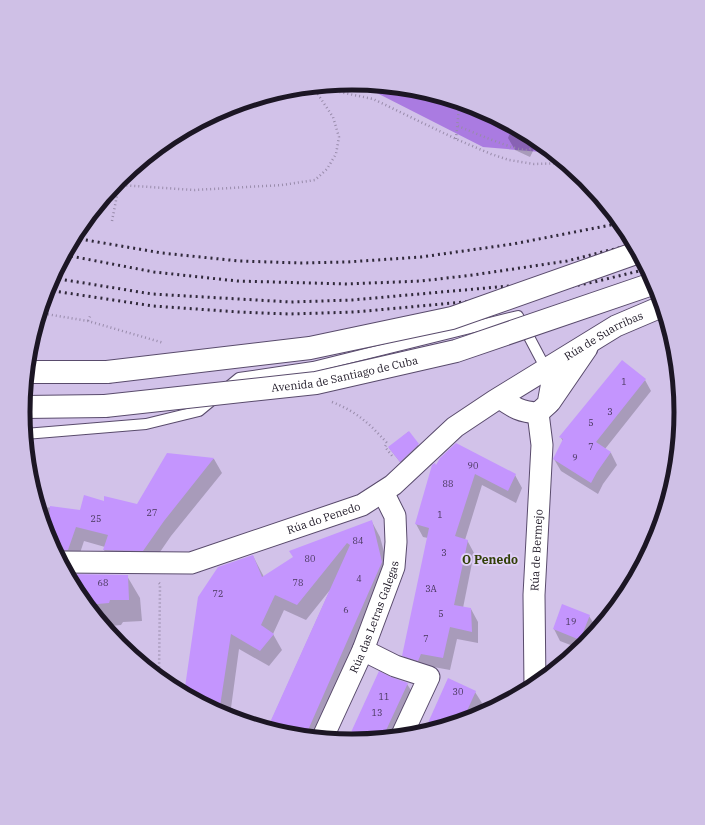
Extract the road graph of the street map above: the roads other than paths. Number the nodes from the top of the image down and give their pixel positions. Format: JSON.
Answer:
{"nodes":[{"id":1,"x":633,"y":254,"type":"edge"},
{"id":2,"x":648,"y":285,"type":"edge"},
{"id":3,"x":658,"y":308,"type":"edge"},
{"id":4,"x":592,"y":341,"type":"junction"},
{"id":5,"x":546,"y":369,"type":"junction"},
{"id":6,"x":33,"y":372,"type":"edge"},
{"id":7,"x":500,"y":398,"type":"junction"},
{"id":8,"x":30,"y":407,"type":"edge"},
{"id":9,"x":543,"y":408,"type":"junction"},
{"id":10,"x":31,"y":434,"type":"edge"},
{"id":11,"x":383,"y":492,"type":"junction"},
{"id":12,"x":67,"y":562,"type":"edge"},
{"id":13,"x":363,"y":650,"type":"junction"},
{"id":14,"x":534,"y":679,"type":"edge"},
{"id":15,"x":404,"y":731,"type":"edge"},
{"id":16,"x":325,"y":733,"type":"edge"}],
"edges":[{"from":1,"to":6,"type":"highway","bridge":true},
{"from":2,"to":8,"type":"highway","name":"Avenida de Santiago de Cuba","bridge":true},
{"from":3,"to":4,"type":"street","name":"Rúa de Suarribas"},
{"from":4,"to":5,"type":"street","name":"Rúa de Suarribas"},
{"from":4,"to":9,"type":"street"},
{"from":5,"to":7,"type":"street","name":"Rúa do Penedo"},
{"from":5,"to":9,"type":"street","name":"Rúa de Bermejo"},
{"from":5,"to":10,"type":"lane"},
{"from":7,"to":9,"type":"street"},
{"from":7,"to":11,"type":"street","name":"Rúa do Penedo"},
{"from":9,"to":14,"type":"street","name":"Rúa de Bermejo"},
{"from":11,"to":12,"type":"street","name":"Rúa do Penedo"},
{"from":11,"to":13,"type":"street","name":"Rúa das Letras Galegas"},
{"from":13,"to":15,"type":"street"},
{"from":13,"to":16,"type":"street","name":"Rúa das Letras Galegas"}]}
